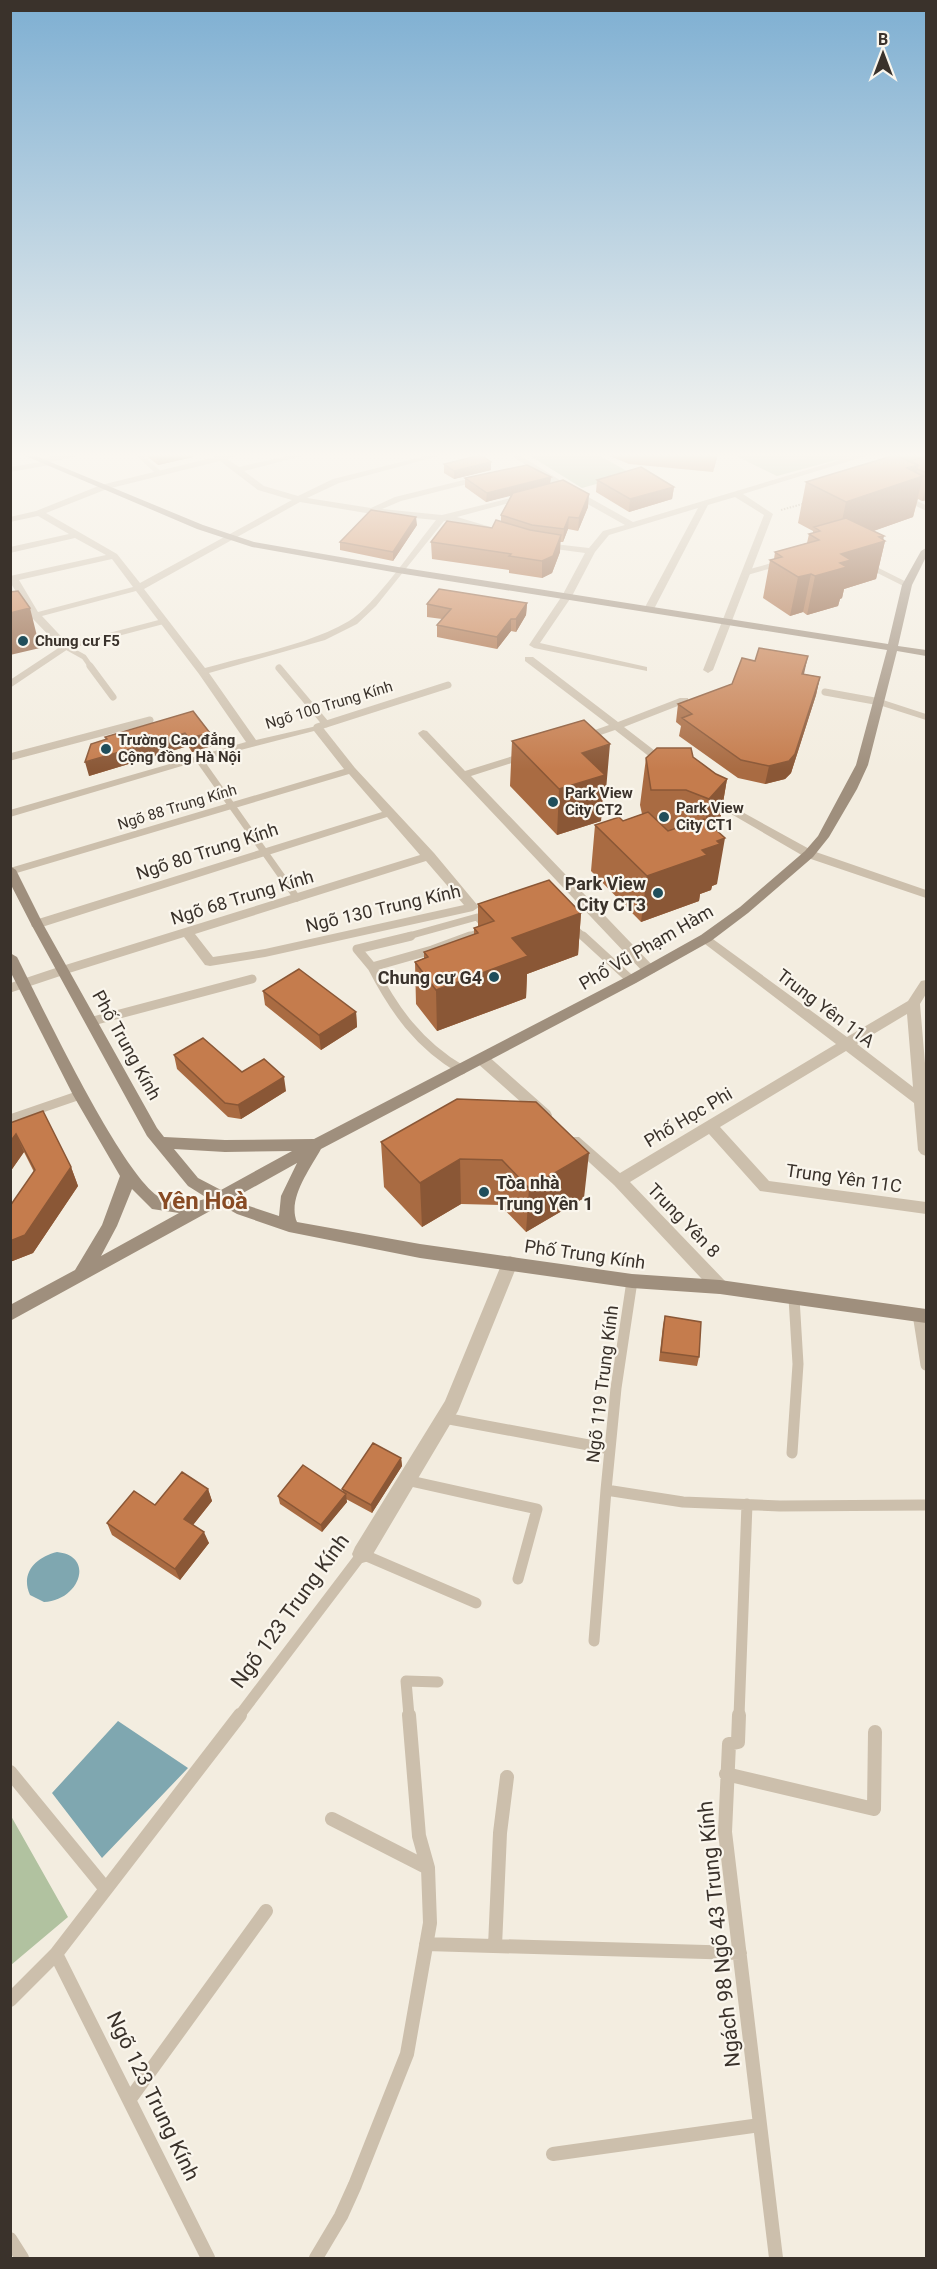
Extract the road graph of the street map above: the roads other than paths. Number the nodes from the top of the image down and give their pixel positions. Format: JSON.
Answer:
{"nodes":[{"id":1,"x":97,"y":560,"type":"edge"},
{"id":2,"x":117,"y":560,"type":"edge"},
{"id":3,"x":187,"y":560,"type":"edge"},
{"id":4,"x":341,"y":560,"type":"edge"},
{"id":5,"x":407,"y":560,"type":"edge"},
{"id":6,"x":586,"y":560,"type":"edge"},
{"id":7,"x":675,"y":560,"type":"edge"},
{"id":8,"x":750,"y":560,"type":"edge"},
{"id":9,"x":921,"y":560,"type":"edge"},
{"id":10,"x":790,"y":561,"type":"edge"},
{"id":11,"x":861,"y":562,"type":"edge"},
{"id":12,"x":398,"y":570,"type":"junction"},
{"id":13,"x":745,"y":573,"type":"junction"},
{"id":14,"x":12,"y":579,"type":"edge"},
{"id":15,"x":907,"y":585,"type":"junction"},
{"id":16,"x":138,"y":588,"type":"junction"},
{"id":17,"x":567,"y":596,"type":"junction"},
{"id":18,"x":649,"y":609,"type":"junction"},
{"id":19,"x":36,"y":616,"type":"junction"},
{"id":20,"x":165,"y":621,"type":"junction"},
{"id":21,"x":726,"y":621,"type":"junction"},
{"id":22,"x":10,"y":622,"type":"edge"},
{"id":23,"x":892,"y":646,"type":"junction"},
{"id":24,"x":66,"y":647,"type":"junction"},
{"id":25,"x":927,"y":653,"type":"edge"},
{"id":26,"x":528,"y":659,"type":"dead end"},
{"id":27,"x":279,"y":668,"type":"dead end"},
{"id":28,"x":643,"y":669,"type":"dead end"},
{"id":29,"x":708,"y":670,"type":"dead end"},
{"id":30,"x":203,"y":672,"type":"junction"},
{"id":31,"x":10,"y":685,"type":"edge"},
{"id":32,"x":448,"y":685,"type":"dead end"},
{"id":33,"x":825,"y":692,"type":"dead end"},
{"id":34,"x":113,"y":697,"type":"dead end"},
{"id":35,"x":684,"y":700,"type":"edge"},
{"id":36,"x":880,"y":702,"type":"junction"},
{"id":37,"x":927,"y":717,"type":"edge"},
{"id":38,"x":150,"y":720,"type":"dead end"},
{"id":39,"x":321,"y":725,"type":"junction"},
{"id":40,"x":617,"y":728,"type":"junction"},
{"id":41,"x":423,"y":734,"type":"dead end"},
{"id":42,"x":253,"y":744,"type":"junction"},
{"id":43,"x":562,"y":744,"type":"edge"},
{"id":44,"x":541,"y":751,"type":"edge"},
{"id":45,"x":10,"y":757,"type":"edge"},
{"id":46,"x":198,"y":758,"type":"junction"},
{"id":47,"x":351,"y":770,"type":"junction"},
{"id":48,"x":464,"y":775,"type":"junction"},
{"id":49,"x":680,"y":775,"type":"edge"},
{"id":50,"x":697,"y":788,"type":"edge"},
{"id":51,"x":233,"y":806,"type":"junction"},
{"id":52,"x":388,"y":813,"type":"junction"},
{"id":53,"x":10,"y":814,"type":"edge"},
{"id":54,"x":265,"y":851,"type":"junction"},
{"id":55,"x":809,"y":854,"type":"junction"},
{"id":56,"x":430,"y":856,"type":"junction"},
{"id":57,"x":11,"y":871,"type":"edge"},
{"id":58,"x":927,"y":894,"type":"edge"},
{"id":59,"x":297,"y":898,"type":"junction"},
{"id":60,"x":475,"y":912,"type":"junction"},
{"id":61,"x":566,"y":921,"type":"edge"},
{"id":62,"x":37,"y":924,"type":"junction"},
{"id":63,"x":498,"y":927,"type":"edge"},
{"id":64,"x":488,"y":929,"type":"junction"},
{"id":65,"x":188,"y":933,"type":"junction"},
{"id":66,"x":419,"y":934,"type":"junction"},
{"id":67,"x":706,"y":938,"type":"junction"},
{"id":68,"x":432,"y":950,"type":"junction"},
{"id":69,"x":10,"y":957,"type":"edge"},
{"id":70,"x":372,"y":967,"type":"junction"},
{"id":71,"x":64,"y":970,"type":"junction"},
{"id":72,"x":649,"y":970,"type":"junction"},
{"id":73,"x":252,"y":979,"type":"dead end"},
{"id":74,"x":631,"y":980,"type":"junction"},
{"id":75,"x":927,"y":984,"type":"edge"},
{"id":76,"x":17,"y":986,"type":"edge"},
{"id":77,"x":913,"y":1004,"type":"junction"},
{"id":78,"x":93,"y":1021,"type":"junction"},
{"id":79,"x":844,"y":1044,"type":"junction"},
{"id":80,"x":482,"y":1059,"type":"junction"},
{"id":81,"x":462,"y":1070,"type":"junction"},
{"id":82,"x":80,"y":1095,"type":"junction"},
{"id":83,"x":924,"y":1102,"type":"edge"},
{"id":84,"x":10,"y":1119,"type":"edge"},
{"id":85,"x":711,"y":1127,"type":"junction"},
{"id":86,"x":160,"y":1142,"type":"junction"},
{"id":87,"x":316,"y":1145,"type":"junction"},
{"id":88,"x":927,"y":1150,"type":"edge"},
{"id":89,"x":128,"y":1176,"type":"junction"},
{"id":90,"x":619,"y":1181,"type":"junction"},
{"id":91,"x":219,"y":1198,"type":"junction"},
{"id":92,"x":927,"y":1208,"type":"edge"},
{"id":93,"x":199,"y":1209,"type":"junction"},
{"id":94,"x":243,"y":1210,"type":"junction"},
{"id":95,"x":290,"y":1226,"type":"junction"},
{"id":96,"x":510,"y":1263,"type":"junction"},
{"id":97,"x":81,"y":1274,"type":"junction"},
{"id":98,"x":632,"y":1281,"type":"junction"},
{"id":99,"x":720,"y":1287,"type":"junction"},
{"id":100,"x":794,"y":1298,"type":"junction"},
{"id":101,"x":10,"y":1314,"type":"edge"},
{"id":102,"x":922,"y":1315,"type":"edge"},
{"id":103,"x":927,"y":1365,"type":"edge"},
{"id":104,"x":444,"y":1418,"type":"junction"},
{"id":105,"x":610,"y":1449,"type":"junction"},
{"id":106,"x":792,"y":1453,"type":"dead end"},
{"id":107,"x":406,"y":1480,"type":"junction"},
{"id":108,"x":606,"y":1490,"type":"junction"},
{"id":109,"x":747,"y":1504,"type":"junction"},
{"id":110,"x":927,"y":1505,"type":"edge"},
{"id":111,"x":362,"y":1554,"type":"junction"},
{"id":112,"x":518,"y":1579,"type":"dead end"},
{"id":113,"x":476,"y":1603,"type":"dead end"},
{"id":114,"x":594,"y":1641,"type":"dead end"},
{"id":115,"x":438,"y":1682,"type":"dead end"},
{"id":116,"x":875,"y":1732,"type":"dead end"},
{"id":117,"x":10,"y":1772,"type":"edge"},
{"id":118,"x":726,"y":1773,"type":"junction"},
{"id":119,"x":507,"y":1777,"type":"dead end"},
{"id":120,"x":332,"y":1819,"type":"dead end"},
{"id":121,"x":429,"y":1868,"type":"junction"},
{"id":122,"x":105,"y":1888,"type":"junction"},
{"id":123,"x":266,"y":1911,"type":"dead end"},
{"id":124,"x":426,"y":1944,"type":"junction"},
{"id":125,"x":495,"y":1946,"type":"junction"},
{"id":126,"x":740,"y":1953,"type":"junction"},
{"id":127,"x":56,"y":1954,"type":"junction"},
{"id":128,"x":10,"y":2000,"type":"edge"},
{"id":129,"x":130,"y":2099,"type":"junction"},
{"id":130,"x":760,"y":2125,"type":"junction"},
{"id":131,"x":553,"y":2154,"type":"dead end"},
{"id":132,"x":10,"y":2239,"type":"edge"},
{"id":133,"x":22,"y":2259,"type":"edge"},
{"id":134,"x":208,"y":2259,"type":"edge"},
{"id":135,"x":316,"y":2259,"type":"edge"},
{"id":136,"x":776,"y":2259,"type":"edge"}],
"edges":[{"from":1,"to":14,"type":"street"},
{"from":2,"to":16,"type":"street"},
{"from":3,"to":16,"type":"street"},
{"from":4,"to":12,"type":"street"},
{"from":5,"to":12,"type":"street"},
{"from":6,"to":17,"type":"street"},
{"from":7,"to":18,"type":"street"},
{"from":8,"to":13,"type":"street"},
{"from":9,"to":15,"type":"street","name":"Phố Vũ Phạm Hàm"},
{"from":10,"to":13,"type":"lane"},
{"from":11,"to":15,"type":"lane"},
{"from":12,"to":17,"type":"street"},
{"from":12,"to":30,"type":"street"},
{"from":13,"to":21,"type":"street"},
{"from":14,"to":19,"type":"street"},
{"from":15,"to":23,"type":"street","name":"Phố Vũ Phạm Hàm"},
{"from":16,"to":19,"type":"street"},
{"from":16,"to":20,"type":"street"},
{"from":17,"to":18,"type":"street"},
{"from":17,"to":28,"type":"street"},
{"from":18,"to":21,"type":"street"},
{"from":19,"to":22,"type":"street"},
{"from":19,"to":24,"type":"street"},
{"from":20,"to":24,"type":"lane"},
{"from":20,"to":30,"type":"street"},
{"from":21,"to":23,"type":"street"},
{"from":21,"to":29,"type":"street"},
{"from":23,"to":25,"type":"street"},
{"from":23,"to":36,"type":"street","name":"Phố Vũ Phạm Hàm"},
{"from":24,"to":31,"type":"street"},
{"from":24,"to":34,"type":"lane"},
{"from":26,"to":40,"type":"street"},
{"from":27,"to":39,"type":"lane"},
{"from":30,"to":42,"type":"street"},
{"from":32,"to":39,"type":"lane","name":"Ngõ 100 Trung Kính"},
{"from":33,"to":36,"type":"lane"},
{"from":35,"to":40,"type":"street"},
{"from":36,"to":37,"type":"street"},
{"from":36,"to":55,"type":"street","name":"Phố Vũ Phạm Hàm"},
{"from":38,"to":45,"type":"lane"},
{"from":39,"to":42,"type":"street","name":"Ngõ 100 Trung Kính"},
{"from":39,"to":47,"type":"street","name":"Ngõ 130 Trung Kính"},
{"from":40,"to":43,"type":"street"},
{"from":40,"to":49,"type":"street"},
{"from":41,"to":48,"type":"street"},
{"from":42,"to":46,"type":"street","name":"Ngõ 100 Trung Kính"},
{"from":44,"to":48,"type":"street"},
{"from":46,"to":51,"type":"lane"},
{"from":46,"to":53,"type":"street","name":"Ngõ 100 Trung Kính"},
{"from":47,"to":51,"type":"street","name":"Ngõ 88 Trung Kính"},
{"from":47,"to":52,"type":"street","name":"Ngõ 130 Trung Kính"},
{"from":48,"to":72,"type":"street"},
{"from":50,"to":55,"type":"street"},
{"from":51,"to":54,"type":"lane"},
{"from":51,"to":57,"type":"street","name":"Ngõ 88 Trung Kính"},
{"from":52,"to":54,"type":"street","name":"Ngõ 80 Trung Kính"},
{"from":52,"to":56,"type":"street","name":"Ngõ 130 Trung Kính"},
{"from":54,"to":59,"type":"lane"},
{"from":54,"to":62,"type":"street","name":"Ngõ 80 Trung Kính"},
{"from":55,"to":58,"type":"street"},
{"from":55,"to":67,"type":"street","name":"Phố Vũ Phạm Hàm"},
{"from":56,"to":59,"type":"street","name":"Ngõ 68 Trung Kính"},
{"from":56,"to":60,"type":"street","name":"Ngõ 130 Trung Kính"},
{"from":57,"to":62,"type":"street","name":"Phố Trung Kính"},
{"from":59,"to":65,"type":"street","name":"Ngõ 68 Trung Kính"},
{"from":60,"to":64,"type":"lane"},
{"from":60,"to":65,"type":"street","name":"Ngõ 130 Trung Kính"},
{"from":60,"to":66,"type":"lane"},
{"from":61,"to":74,"type":"lane"},
{"from":62,"to":71,"type":"street","name":"Phố Trung Kính"},
{"from":63,"to":64,"type":"lane"},
{"from":64,"to":68,"type":"lane"},
{"from":65,"to":71,"type":"street","name":"Ngõ 68 Trung Kính"},
{"from":66,"to":68,"type":"lane"},
{"from":66,"to":70,"type":"lane"},
{"from":67,"to":72,"type":"street","name":"Phố Vũ Phạm Hàm"},
{"from":67,"to":79,"type":"street","name":"Trung Yên 11A"},
{"from":68,"to":70,"type":"lane"},
{"from":69,"to":76,"type":"street","name":"Phố Trung Kính"},
{"from":70,"to":81,"type":"lane"},
{"from":71,"to":76,"type":"lane"},
{"from":71,"to":78,"type":"street","name":"Phố Trung Kính"},
{"from":72,"to":74,"type":"street","name":"Phố Vũ Phạm Hàm"},
{"from":73,"to":78,"type":"lane"},
{"from":74,"to":80,"type":"street","name":"Phố Vũ Phạm Hàm"},
{"from":75,"to":77,"type":"street","name":"Phố Học Phi"},
{"from":76,"to":82,"type":"street","name":"Phố Trung Kính"},
{"from":77,"to":79,"type":"street","name":"Phố Học Phi"},
{"from":77,"to":83,"type":"street"},
{"from":78,"to":86,"type":"street","name":"Phố Trung Kính"},
{"from":79,"to":83,"type":"street","name":"Trung Yên 11A"},
{"from":79,"to":85,"type":"street","name":"Phố Học Phi"},
{"from":80,"to":81,"type":"street","name":"Phố Vũ Phạm Hàm"},
{"from":80,"to":90,"type":"street"},
{"from":81,"to":87,"type":"street","name":"Phố Vũ Phạm Hàm"},
{"from":82,"to":84,"type":"lane"},
{"from":82,"to":89,"type":"street","name":"Phố Trung Kính"},
{"from":83,"to":88,"type":"street"},
{"from":85,"to":90,"type":"street","name":"Phố Học Phi"},
{"from":85,"to":92,"type":"street","name":"Trung Yên 11C"},
{"from":86,"to":87,"type":"street"},
{"from":86,"to":91,"type":"street","name":"Phố Trung Kính"},
{"from":87,"to":91,"type":"street","name":"Phố Vũ Phạm Hàm"},
{"from":87,"to":95,"type":"street"},
{"from":89,"to":93,"type":"street","name":"Phố Trung Kính"},
{"from":89,"to":97,"type":"street"},
{"from":90,"to":99,"type":"street","name":"Trung Yên 8"},
{"from":91,"to":93,"type":"street","name":"Phố Vũ Phạm Hàm"},
{"from":91,"to":94,"type":"street","name":"Phố Trung Kính"},
{"from":93,"to":94,"type":"street","name":"Phố Trung Kính"},
{"from":93,"to":97,"type":"street","name":"Phố Vũ Phạm Hàm"},
{"from":94,"to":95,"type":"street","name":"Phố Trung Kính"},
{"from":95,"to":96,"type":"street","name":"Phố Trung Kính"},
{"from":96,"to":98,"type":"street","name":"Phố Trung Kính"},
{"from":96,"to":104,"type":"street","name":"Ngõ 123 Trung Kính"},
{"from":97,"to":101,"type":"street","name":"Phố Vũ Phạm Hàm"},
{"from":98,"to":99,"type":"street","name":"Phố Trung Kính"},
{"from":98,"to":105,"type":"lane","name":"Ngõ 119 Trung Kính"},
{"from":99,"to":100,"type":"street","name":"Phố Trung Kính"},
{"from":100,"to":102,"type":"street","name":"Phố Trung Kính"},
{"from":100,"to":106,"type":"lane"},
{"from":102,"to":103,"type":"lane"},
{"from":104,"to":105,"type":"lane"},
{"from":104,"to":107,"type":"street","name":"Ngõ 123 Trung Kính"},
{"from":105,"to":108,"type":"lane","name":"Ngõ 119 Trung Kính"},
{"from":107,"to":111,"type":"street","name":"Ngõ 123 Trung Kính"},
{"from":107,"to":112,"type":"lane"},
{"from":108,"to":109,"type":"lane"},
{"from":108,"to":114,"type":"lane","name":"Ngõ 119 Trung Kính"},
{"from":109,"to":110,"type":"lane"},
{"from":109,"to":118,"type":"lane","name":"Ngách 98 Ngõ 43 Trung Kính"},
{"from":111,"to":113,"type":"lane"},
{"from":111,"to":122,"type":"lane","name":"Ngõ 123 Trung Kính"},
{"from":115,"to":121,"type":"lane"},
{"from":116,"to":118,"type":"lane"},
{"from":117,"to":122,"type":"lane"},
{"from":118,"to":126,"type":"lane","name":"Ngách 98 Ngõ 43 Trung Kính"},
{"from":119,"to":125,"type":"lane"},
{"from":120,"to":121,"type":"lane"},
{"from":121,"to":124,"type":"lane"},
{"from":122,"to":127,"type":"lane","name":"Ngõ 123 Trung Kính"},
{"from":123,"to":129,"type":"lane"},
{"from":124,"to":125,"type":"lane"},
{"from":124,"to":135,"type":"lane"},
{"from":125,"to":126,"type":"lane"},
{"from":126,"to":130,"type":"lane","name":"Ngách 98 Ngõ 43 Trung Kính"},
{"from":127,"to":128,"type":"lane","name":"Ngõ 123 Trung Kính"},
{"from":127,"to":129,"type":"lane","name":"Ngõ 123 Trung Kính"},
{"from":129,"to":134,"type":"lane","name":"Ngõ 123 Trung Kính"},
{"from":130,"to":131,"type":"lane"},
{"from":130,"to":136,"type":"lane","name":"Ngách 98 Ngõ 43 Trung Kính"},
{"from":132,"to":133,"type":"lane"}]}
